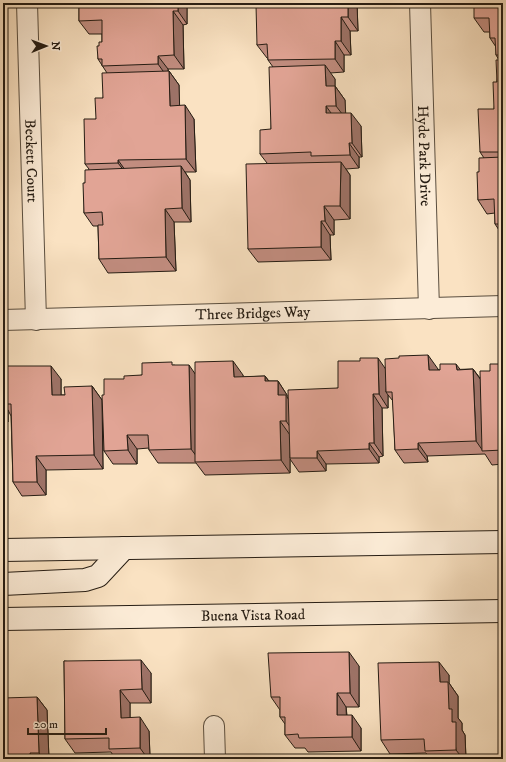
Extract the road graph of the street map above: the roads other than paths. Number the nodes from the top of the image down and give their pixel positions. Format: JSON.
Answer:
{"nodes":[{"id":1,"x":27,"y":3,"type":"edge"},
{"id":2,"x":420,"y":3,"type":"edge"},
{"id":3,"x":503,"y":306,"type":"edge"},
{"id":4,"x":429,"y":308,"type":"junction"},
{"id":5,"x":3,"y":320,"type":"edge"},
{"id":6,"x":36,"y":320,"type":"junction"},
{"id":7,"x":503,"y":542,"type":"edge"},
{"id":8,"x":124,"y":548,"type":"junction"},
{"id":9,"x":3,"y":550,"type":"edge"},
{"id":10,"x":3,"y":584,"type":"edge"},
{"id":11,"x":503,"y":611,"type":"edge"},
{"id":12,"x":3,"y":619,"type":"edge"},
{"id":13,"x":214,"y":726,"type":"dead end"},
{"id":14,"x":215,"y":759,"type":"edge"}],
"edges":[{"from":1,"to":6,"type":"street","name":"Beckett Court"},
{"from":2,"to":4,"type":"street","name":"Hyde Park Drive"},
{"from":3,"to":4,"type":"street","name":"Three Bridges Way"},
{"from":4,"to":6,"type":"street","name":"Three Bridges Way"},
{"from":5,"to":6,"type":"street","name":"Three Bridges Way"},
{"from":7,"to":8,"type":"main road"},
{"from":8,"to":9,"type":"main road"},
{"from":8,"to":10,"type":"main road"},
{"from":11,"to":12,"type":"main road","name":"Buena Vista Road"},
{"from":13,"to":14,"type":"street"}]}
